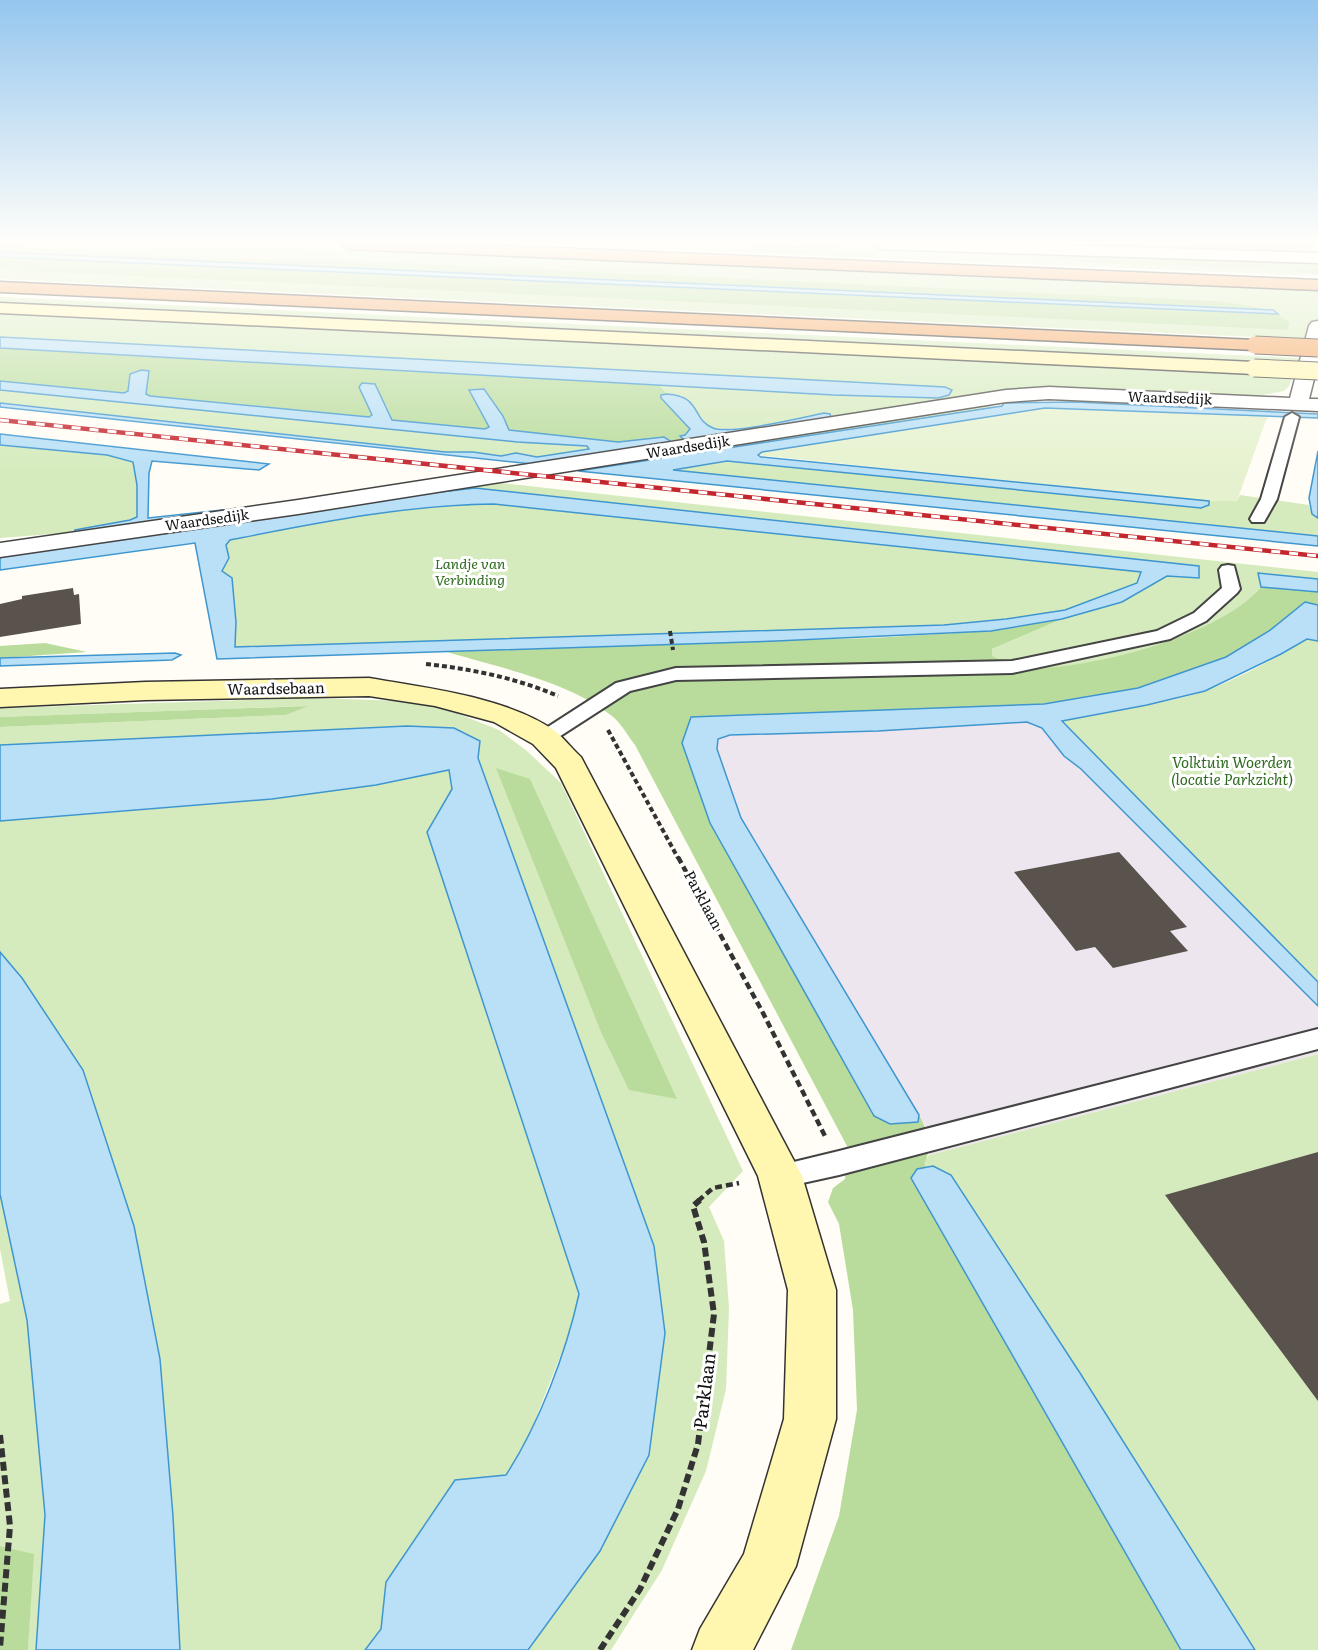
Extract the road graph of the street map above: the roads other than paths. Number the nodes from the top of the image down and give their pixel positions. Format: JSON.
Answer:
{"nodes":[{"id":1,"x":272,"y":321,"type":"edge"},
{"id":2,"x":736,"y":321,"type":"edge"},
{"id":3,"x":1318,"y":326,"type":"edge"},
{"id":4,"x":1318,"y":348,"type":"edge"},
{"id":5,"x":1318,"y":371,"type":"edge"},
{"id":6,"x":1303,"y":409,"type":"edge"},
{"id":7,"x":1258,"y":519,"type":"dead end"},
{"id":8,"x":0,"y":550,"type":"edge"},
{"id":9,"x":1228,"y":570,"type":"dead end"},
{"id":10,"x":0,"y":698,"type":"edge"},
{"id":11,"x":544,"y":738,"type":"junction"},
{"id":12,"x":1318,"y":1039,"type":"edge"},
{"id":13,"x":780,"y":1176,"type":"junction"},
{"id":14,"x":721,"y":1650,"type":"edge"}],
"edges":[{"from":1,"to":5,"type":"main road","bridge":true},
{"from":2,"to":4,"type":"highway","bridge":true},
{"from":3,"to":6,"type":"street"},
{"from":6,"to":7,"type":"lane"},
{"from":6,"to":8,"type":"street","name":"Waardsedijk"},
{"from":9,"to":11,"type":"lane"},
{"from":10,"to":11,"type":"main road","name":"Waardsebaan"},
{"from":11,"to":13,"type":"main road"},
{"from":12,"to":13,"type":"lane"},
{"from":13,"to":14,"type":"main road"}]}
